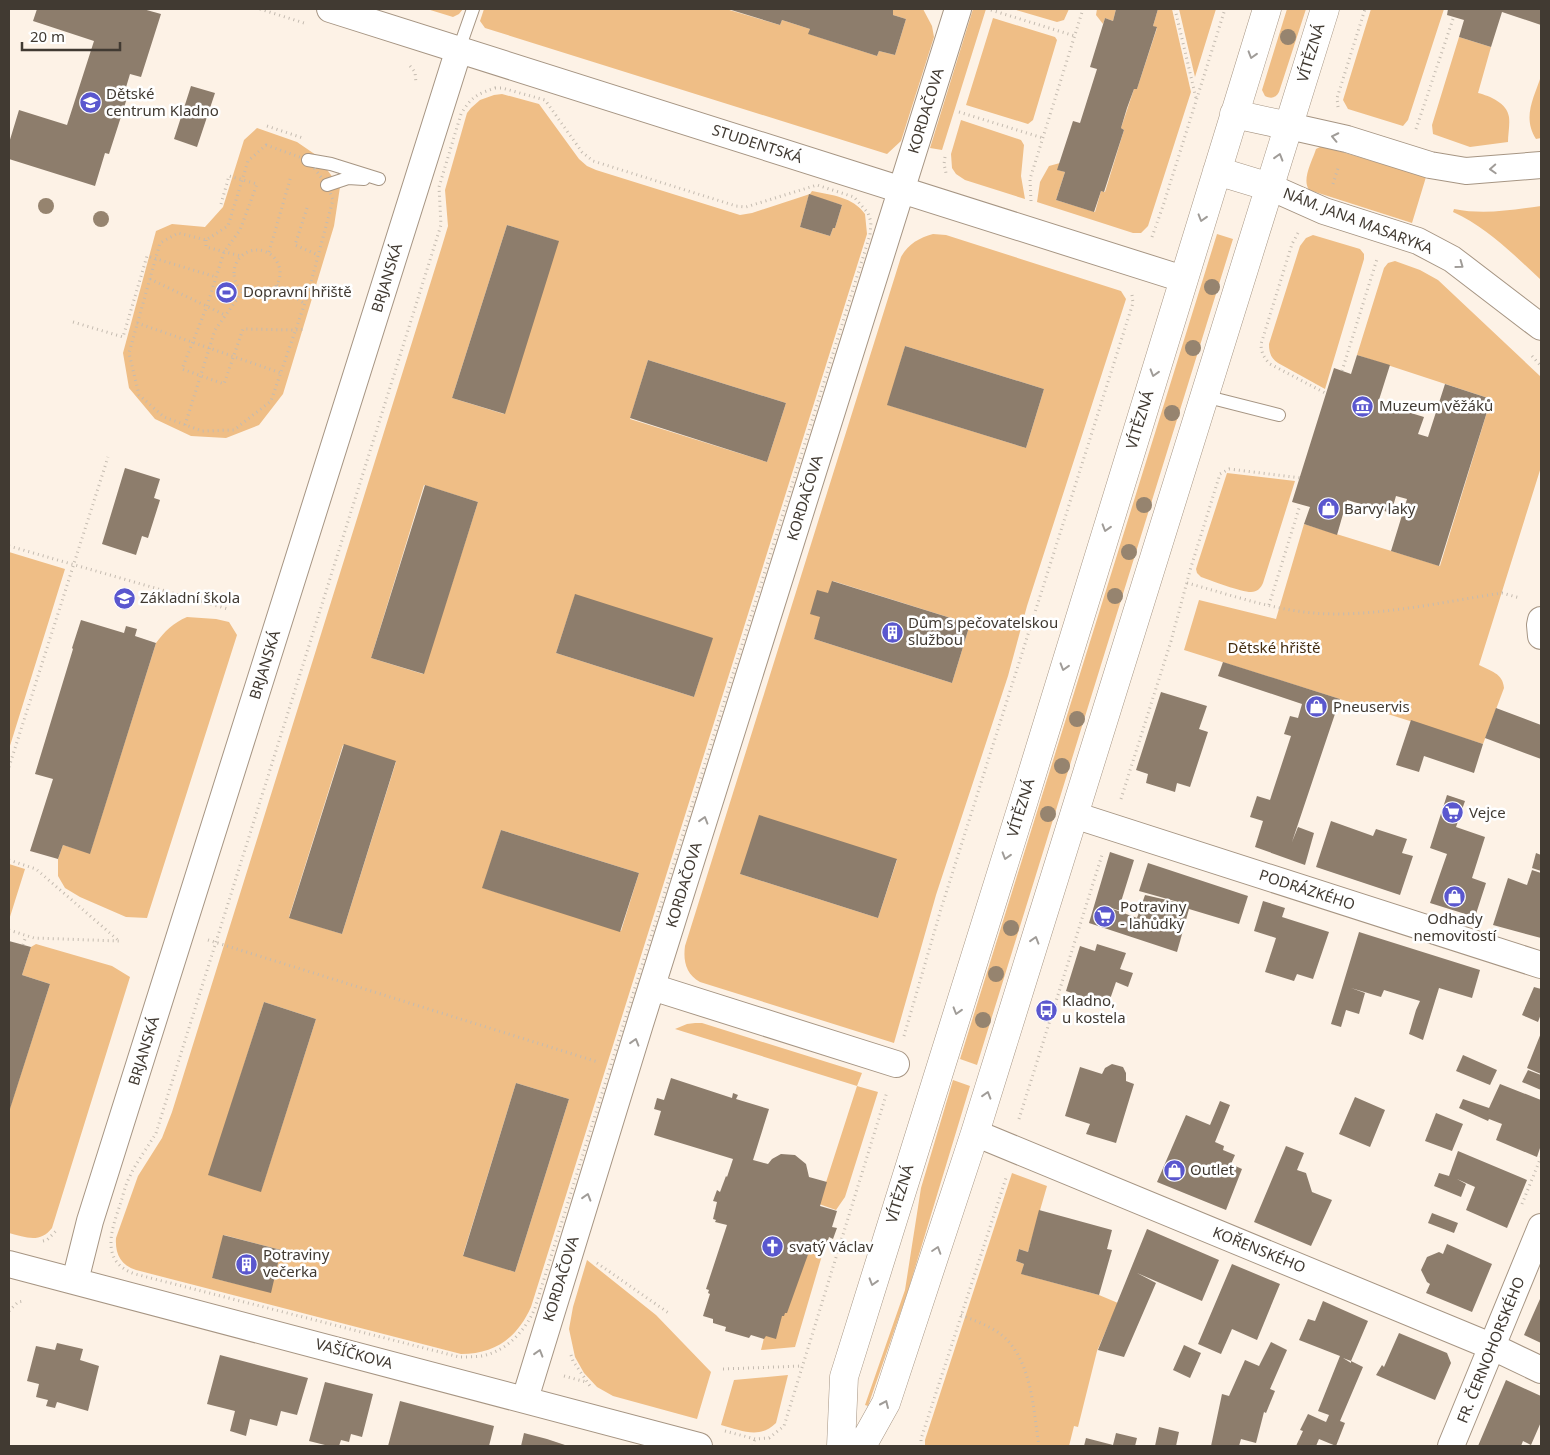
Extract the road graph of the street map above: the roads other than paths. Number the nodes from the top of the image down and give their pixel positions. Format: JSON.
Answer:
{"nodes":[{"id":1,"x":330,"y":9,"type":"edge"},
{"id":2,"x":473,"y":9,"type":"edge"},
{"id":3,"x":958,"y":9,"type":"edge"},
{"id":4,"x":1267,"y":9,"type":"edge"},
{"id":5,"x":1325,"y":9,"type":"edge"},
{"id":6,"x":459,"y":50,"type":"junction"},
{"id":7,"x":1234,"y":114,"type":"junction"},
{"id":8,"x":1289,"y":126,"type":"junction"},
{"id":9,"x":302,"y":158,"type":"road end"},
{"id":10,"x":1541,"y":165,"type":"edge"},
{"id":11,"x":1217,"y":171,"type":"junction"},
{"id":12,"x":328,"y":185,"type":"road end"},
{"id":13,"x":1270,"y":187,"type":"junction"},
{"id":14,"x":901,"y":190,"type":"junction"},
{"id":15,"x":1183,"y":279,"type":"junction"},
{"id":16,"x":1541,"y":327,"type":"edge"},
{"id":17,"x":1204,"y":396,"type":"junction"},
{"id":18,"x":1278,"y":415,"type":"dead end"},
{"id":19,"x":1541,"y":620,"type":"edge"},
{"id":20,"x":1541,"y":636,"type":"edge"},
{"id":21,"x":1074,"y":814,"type":"junction"},
{"id":22,"x":1541,"y":965,"type":"edge"},
{"id":23,"x":652,"y":987,"type":"junction"},
{"id":24,"x":896,"y":1064,"type":"dead end"},
{"id":25,"x":975,"y":1133,"type":"junction"},
{"id":26,"x":1541,"y":1226,"type":"edge"},
{"id":27,"x":9,"y":1264,"type":"edge"},
{"id":28,"x":75,"y":1281,"type":"junction"},
{"id":29,"x":1493,"y":1348,"type":"junction"},
{"id":30,"x":1541,"y":1370,"type":"edge"},
{"id":31,"x":525,"y":1399,"type":"junction"},
{"id":32,"x":708,"y":1438,"type":"edge"},
{"id":33,"x":841,"y":1446,"type":"edge"},
{"id":34,"x":862,"y":1446,"type":"edge"},
{"id":35,"x":1451,"y":1446,"type":"edge"}],
"edges":[{"from":1,"to":6,"type":"street","name":"STUDENTSKÁ"},
{"from":2,"to":6,"type":"lane"},
{"from":3,"to":14,"type":"street","name":"KORDAČOVA"},
{"from":4,"to":7,"type":"main road","name":"VÍTĚZNÁ","one_way":true},
{"from":5,"to":8,"type":"main road","name":"VÍTĚZNÁ"},
{"from":6,"to":14,"type":"street","name":"STUDENTSKÁ"},
{"from":6,"to":28,"type":"street","name":"BRJANSKÁ"},
{"from":7,"to":8,"type":"main road"},
{"from":7,"to":11,"type":"main road","name":"VÍTĚZNÁ"},
{"from":10,"to":8,"type":"street","one_way":true},
{"from":13,"to":8,"type":"main road","name":"VÍTĚZNÁ","one_way":true},
{"from":9,"to":12,"type":"lane"},
{"from":11,"to":13,"type":"main road"},
{"from":11,"to":15,"type":"main road","name":"VÍTĚZNÁ","one_way":true},
{"from":13,"to":16,"type":"street","name":"NÁM. JANA MASARYKA","one_way":true},
{"from":13,"to":17,"type":"main road","name":"VÍTĚZNÁ"},
{"from":14,"to":15,"type":"street","name":"STUDENTSKÁ"},
{"from":23,"to":14,"type":"street","name":"KORDAČOVA","one_way":true},
{"from":15,"to":33,"type":"main road","name":"VÍTĚZNÁ","one_way":true},
{"from":17,"to":18,"type":"lane"},
{"from":17,"to":21,"type":"main road","name":"VÍTĚZNÁ"},
{"from":19,"to":20,"type":"street"},
{"from":21,"to":22,"type":"street","name":"PODRÁZKÉHO"},
{"from":25,"to":21,"type":"main road","name":"VÍTĚZNÁ","one_way":true},
{"from":23,"to":24,"type":"street"},
{"from":31,"to":23,"type":"street","name":"KORDAČOVA","one_way":true},
{"from":25,"to":29,"type":"street","name":"KOŘENSKÉHO"},
{"from":34,"to":25,"type":"main road","name":"VÍTĚZNÁ","one_way":true},
{"from":26,"to":29,"type":"street","name":"FR. ČERNOHORSKÉHO"},
{"from":27,"to":28,"type":"street","name":"VAŠÍČKOVA"},
{"from":28,"to":31,"type":"street","name":"VAŠÍČKOVA"},
{"from":29,"to":30,"type":"street","name":"KOŘENSKÉHO"},
{"from":29,"to":35,"type":"street","name":"FR. ČERNOHORSKÉHO"},
{"from":31,"to":32,"type":"street","name":"VAŠÍČKOVA"}]}
